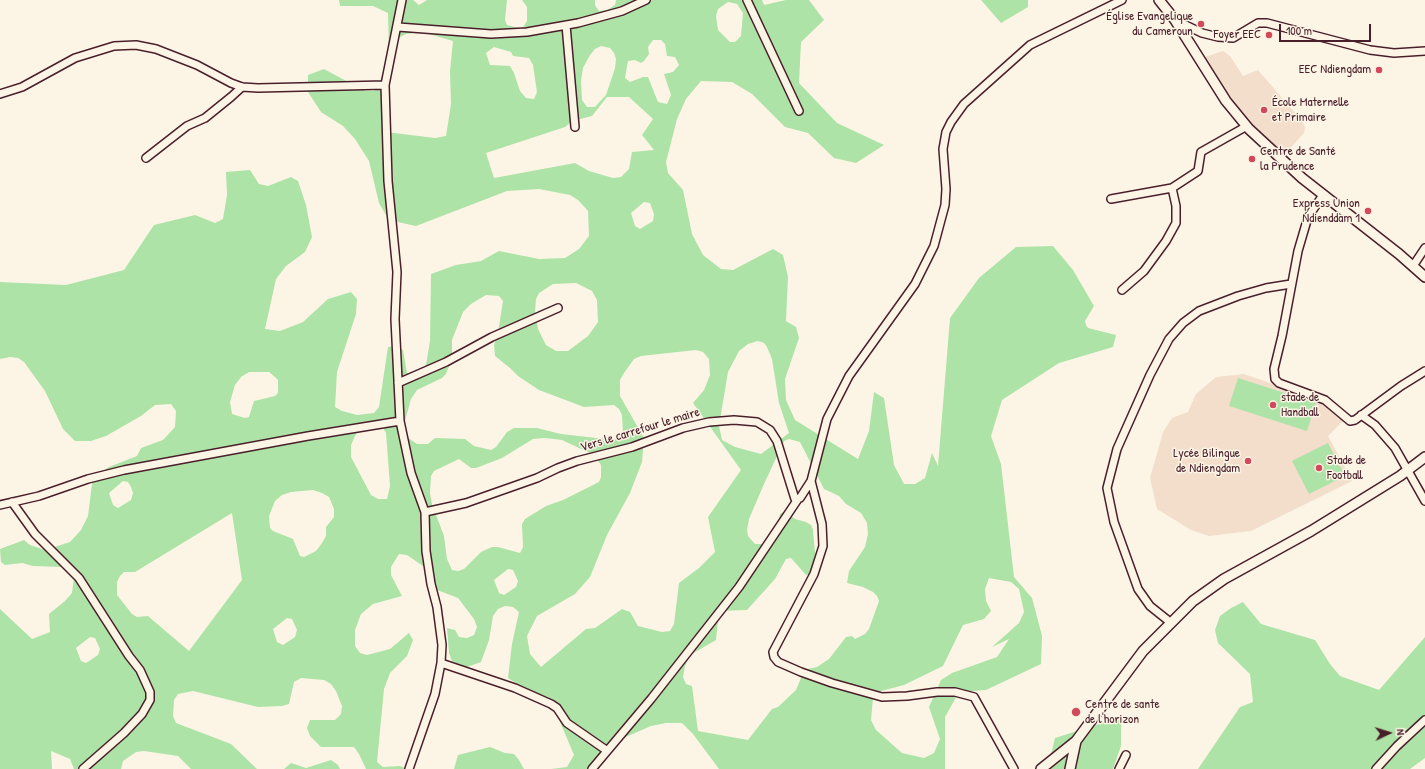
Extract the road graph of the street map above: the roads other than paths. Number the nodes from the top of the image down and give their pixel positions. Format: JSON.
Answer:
{"nodes":[{"id":1,"x":402,"y":0,"type":"edge"},
{"id":2,"x":646,"y":0,"type":"edge"},
{"id":3,"x":747,"y":0,"type":"edge"},
{"id":4,"x":1122,"y":0,"type":"edge"},
{"id":5,"x":1159,"y":0,"type":"edge"},
{"id":6,"x":1175,"y":20,"type":"junction"},
{"id":7,"x":566,"y":25,"type":"junction"},
{"id":8,"x":398,"y":27,"type":"junction"},
{"id":9,"x":1425,"y":51,"type":"edge"},
{"id":10,"x":385,"y":85,"type":"junction"},
{"id":11,"x":242,"y":87,"type":"junction"},
{"id":12,"x":0,"y":94,"type":"edge"},
{"id":13,"x":799,"y":111,"type":"dead end"},
{"id":14,"x":1247,"y":126,"type":"junction"},
{"id":15,"x":575,"y":127,"type":"dead end"},
{"id":16,"x":146,"y":158,"type":"dead end"},
{"id":17,"x":1172,"y":188,"type":"junction"},
{"id":18,"x":1323,"y":195,"type":"junction"},
{"id":19,"x":1111,"y":199,"type":"dead end"},
{"id":20,"x":1425,"y":248,"type":"edge"},
{"id":21,"x":1413,"y":266,"type":"junction"},
{"id":22,"x":1425,"y":277,"type":"edge"},
{"id":23,"x":1291,"y":284,"type":"junction"},
{"id":24,"x":1122,"y":290,"type":"dead end"},
{"id":25,"x":558,"y":308,"type":"dead end"},
{"id":26,"x":1425,"y":371,"type":"edge"},
{"id":27,"x":398,"y":383,"type":"junction"},
{"id":28,"x":1361,"y":415,"type":"junction"},
{"id":29,"x":400,"y":421,"type":"junction"},
{"id":30,"x":1425,"y":457,"type":"edge"},
{"id":31,"x":1408,"y":471,"type":"junction"},
{"id":32,"x":811,"y":481,"type":"junction"},
{"id":33,"x":798,"y":499,"type":"junction"},
{"id":34,"x":1425,"y":501,"type":"edge"},
{"id":35,"x":12,"y":502,"type":"junction"},
{"id":36,"x":0,"y":505,"type":"edge"},
{"id":37,"x":425,"y":512,"type":"junction"},
{"id":38,"x":1170,"y":622,"type":"junction"},
{"id":39,"x":441,"y":663,"type":"junction"},
{"id":40,"x":1425,"y":720,"type":"edge"},
{"id":41,"x":1076,"y":741,"type":"junction"},
{"id":42,"x":606,"y":750,"type":"junction"},
{"id":43,"x":1126,"y":755,"type":"dead end"},
{"id":44,"x":83,"y":769,"type":"edge"},
{"id":45,"x":409,"y":769,"type":"edge"},
{"id":46,"x":592,"y":769,"type":"edge"},
{"id":47,"x":1014,"y":769,"type":"edge"},
{"id":48,"x":1041,"y":769,"type":"edge"},
{"id":49,"x":1070,"y":769,"type":"edge"},
{"id":50,"x":1119,"y":769,"type":"edge"},
{"id":51,"x":1376,"y":769,"type":"edge"}],
"edges":[{"from":1,"to":8,"type":"street"},
{"from":2,"to":7,"type":"street"},
{"from":3,"to":13,"type":"street"},
{"from":4,"to":32,"type":"street"},
{"from":5,"to":6,"type":"street"},
{"from":6,"to":9,"type":"street"},
{"from":6,"to":14,"type":"street"},
{"from":7,"to":8,"type":"street"},
{"from":7,"to":15,"type":"street"},
{"from":8,"to":10,"type":"street"},
{"from":10,"to":11,"type":"street"},
{"from":10,"to":27,"type":"street"},
{"from":11,"to":12,"type":"street"},
{"from":11,"to":16,"type":"street"},
{"from":14,"to":17,"type":"street"},
{"from":14,"to":18,"type":"street"},
{"from":17,"to":19,"type":"street"},
{"from":17,"to":24,"type":"street"},
{"from":18,"to":21,"type":"street"},
{"from":18,"to":23,"type":"street"},
{"from":20,"to":21,"type":"street"},
{"from":21,"to":22,"type":"street"},
{"from":23,"to":28,"type":"street"},
{"from":23,"to":38,"type":"street"},
{"from":25,"to":27,"type":"street"},
{"from":26,"to":28,"type":"street"},
{"from":27,"to":29,"type":"street"},
{"from":28,"to":31,"type":"street"},
{"from":29,"to":35,"type":"street"},
{"from":29,"to":37,"type":"street"},
{"from":30,"to":31,"type":"street"},
{"from":31,"to":34,"type":"street"},
{"from":31,"to":38,"type":"street"},
{"from":32,"to":33,"type":"street"},
{"from":32,"to":47,"type":"street"},
{"from":33,"to":37,"type":"street","name":"Vers le carrefour le maire"},
{"from":33,"to":42,"type":"street"},
{"from":35,"to":36,"type":"street"},
{"from":35,"to":44,"type":"street"},
{"from":37,"to":39,"type":"street"},
{"from":38,"to":41,"type":"street"},
{"from":39,"to":42,"type":"street"},
{"from":39,"to":45,"type":"street"},
{"from":40,"to":51,"type":"street"},
{"from":41,"to":48,"type":"street"},
{"from":41,"to":49,"type":"street"},
{"from":42,"to":46,"type":"street"},
{"from":43,"to":50,"type":"street"}]}
